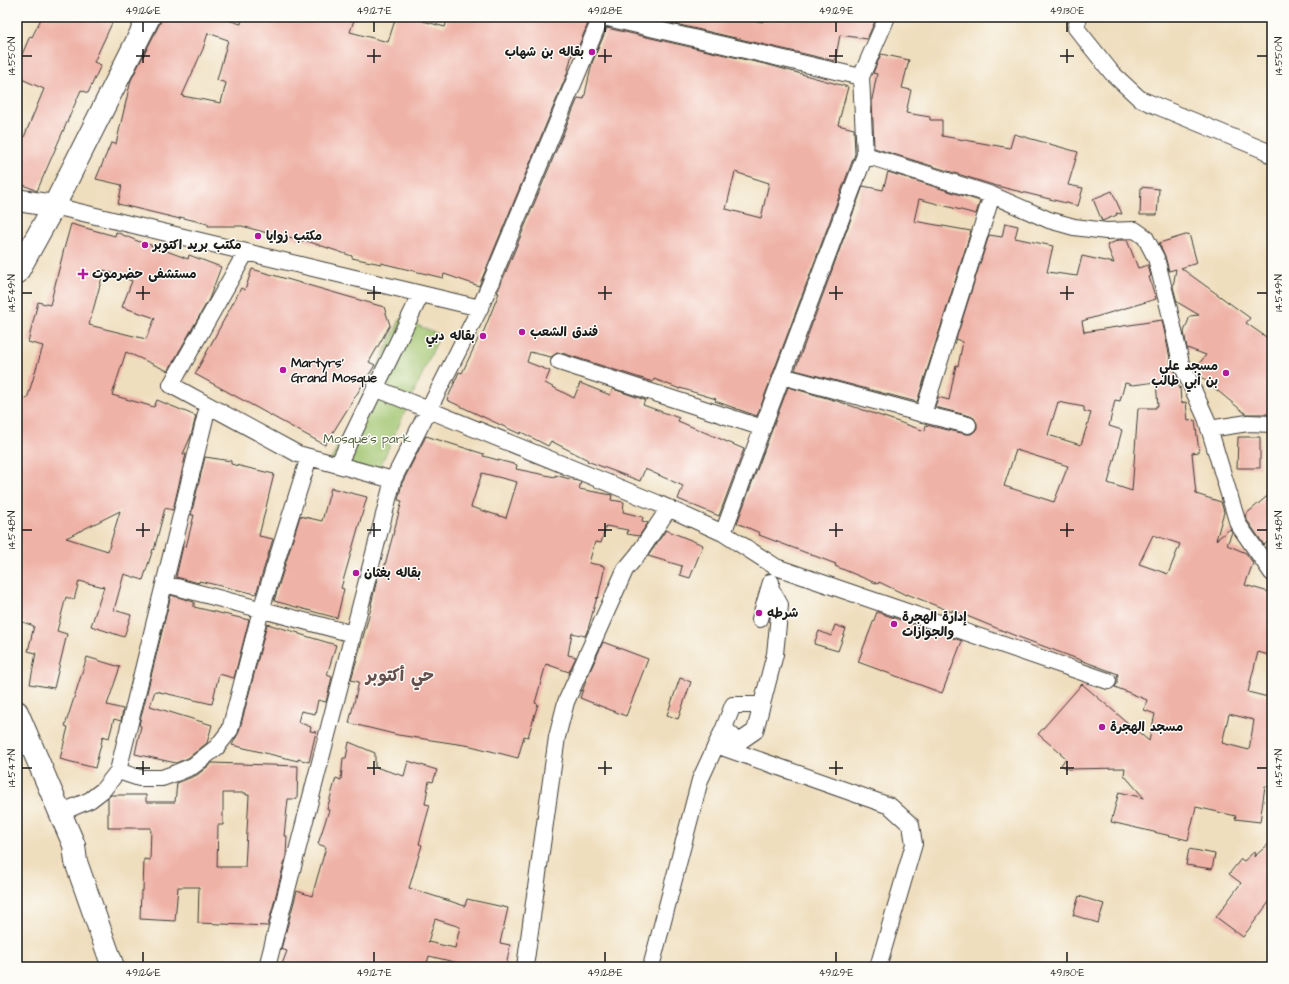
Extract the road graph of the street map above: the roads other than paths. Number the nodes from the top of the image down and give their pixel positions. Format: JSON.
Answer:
{"nodes":[{"id":1,"x":148,"y":17,"type":"edge"},
{"id":2,"x":602,"y":17,"type":"edge"},
{"id":3,"x":887,"y":17,"type":"edge"},
{"id":4,"x":1079,"y":17,"type":"edge"},
{"id":5,"x":861,"y":77,"type":"junction"},
{"id":6,"x":865,"y":155,"type":"junction"},
{"id":7,"x":1272,"y":156,"type":"edge"},
{"id":8,"x":992,"y":195,"type":"junction"},
{"id":9,"x":17,"y":200,"type":"edge"},
{"id":10,"x":54,"y":206,"type":"junction"},
{"id":11,"x":246,"y":252,"type":"junction"},
{"id":12,"x":17,"y":273,"type":"edge"},
{"id":13,"x":421,"y":294,"type":"junction"},
{"id":14,"x":480,"y":308,"type":"junction"},
{"id":15,"x":559,"y":362,"type":"dead end"},
{"id":16,"x":782,"y":376,"type":"junction"},
{"id":17,"x":375,"y":388,"type":"junction"},
{"id":18,"x":208,"y":406,"type":"junction"},
{"id":19,"x":428,"y":411,"type":"junction"},
{"id":20,"x":923,"y":414,"type":"junction"},
{"id":21,"x":1272,"y":424,"type":"edge"},
{"id":22,"x":968,"y":425,"type":"dead end"},
{"id":23,"x":763,"y":428,"type":"junction"},
{"id":24,"x":1209,"y":429,"type":"junction"},
{"id":25,"x":309,"y":457,"type":"junction"},
{"id":26,"x":338,"y":465,"type":"junction"},
{"id":27,"x":393,"y":480,"type":"junction"},
{"id":28,"x":669,"y":508,"type":"junction"},
{"id":29,"x":723,"y":533,"type":"junction"},
{"id":30,"x":776,"y":567,"type":"junction"},
{"id":31,"x":1272,"y":573,"type":"edge"},
{"id":32,"x":165,"y":584,"type":"junction"},
{"id":33,"x":770,"y":587,"type":"junction"},
{"id":34,"x":261,"y":610,"type":"junction"},
{"id":35,"x":760,"y":619,"type":"dead end"},
{"id":36,"x":353,"y":634,"type":"junction"},
{"id":37,"x":1108,"y":681,"type":"dead end"},
{"id":38,"x":762,"y":705,"type":"junction"},
{"id":39,"x":17,"y":712,"type":"edge"},
{"id":40,"x":724,"y":728,"type":"junction"},
{"id":41,"x":716,"y":746,"type":"junction"},
{"id":42,"x":118,"y":771,"type":"junction"},
{"id":43,"x":60,"y":813,"type":"junction"},
{"id":44,"x":74,"y":845,"type":"junction"},
{"id":45,"x":113,"y":967,"type":"edge"},
{"id":46,"x":128,"y":967,"type":"edge"},
{"id":47,"x":267,"y":967,"type":"edge"},
{"id":48,"x":525,"y":967,"type":"edge"},
{"id":49,"x":651,"y":967,"type":"edge"},
{"id":50,"x":878,"y":967,"type":"edge"}],
"edges":[{"from":1,"to":10,"type":"highway"},
{"from":2,"to":5,"type":"street"},
{"from":2,"to":14,"type":"street"},
{"from":3,"to":5,"type":"street"},
{"from":4,"to":7,"type":"street"},
{"from":5,"to":6,"type":"street"},
{"from":6,"to":8,"type":"street"},
{"from":6,"to":16,"type":"street"},
{"from":8,"to":20,"type":"street"},
{"from":8,"to":24,"type":"street"},
{"from":9,"to":10,"type":"highway"},
{"from":10,"to":11,"type":"street"},
{"from":10,"to":12,"type":"highway"},
{"from":11,"to":13,"type":"street"},
{"from":11,"to":18,"type":"street"},
{"from":13,"to":14,"type":"street"},
{"from":13,"to":17,"type":"street"},
{"from":14,"to":19,"type":"street"},
{"from":15,"to":23,"type":"street"},
{"from":16,"to":20,"type":"street"},
{"from":16,"to":23,"type":"street"},
{"from":17,"to":19,"type":"street"},
{"from":17,"to":26,"type":"street"},
{"from":18,"to":25,"type":"street"},
{"from":18,"to":32,"type":"street"},
{"from":19,"to":27,"type":"street"},
{"from":19,"to":28,"type":"street"},
{"from":20,"to":22,"type":"street"},
{"from":21,"to":24,"type":"street"},
{"from":23,"to":29,"type":"street"},
{"from":24,"to":31,"type":"street"},
{"from":25,"to":26,"type":"street"},
{"from":25,"to":34,"type":"street"},
{"from":26,"to":27,"type":"street"},
{"from":27,"to":36,"type":"street"},
{"from":28,"to":29,"type":"street"},
{"from":28,"to":48,"type":"street"},
{"from":29,"to":30,"type":"street"},
{"from":30,"to":33,"type":"street"},
{"from":30,"to":37,"type":"street"},
{"from":32,"to":34,"type":"street"},
{"from":32,"to":42,"type":"street"},
{"from":33,"to":35,"type":"street"},
{"from":33,"to":38,"type":"street"},
{"from":34,"to":36,"type":"street"},
{"from":34,"to":42,"type":"street"},
{"from":36,"to":47,"type":"street"},
{"from":38,"to":40,"type":"street"},
{"from":38,"to":40,"type":"street"},
{"from":39,"to":43,"type":"highway"},
{"from":40,"to":41,"type":"street"},
{"from":41,"to":49,"type":"street"},
{"from":41,"to":50,"type":"street"},
{"from":42,"to":43,"type":"street"},
{"from":43,"to":44,"type":"highway"},
{"from":44,"to":45,"type":"highway"},
{"from":44,"to":46,"type":"highway"}]}
